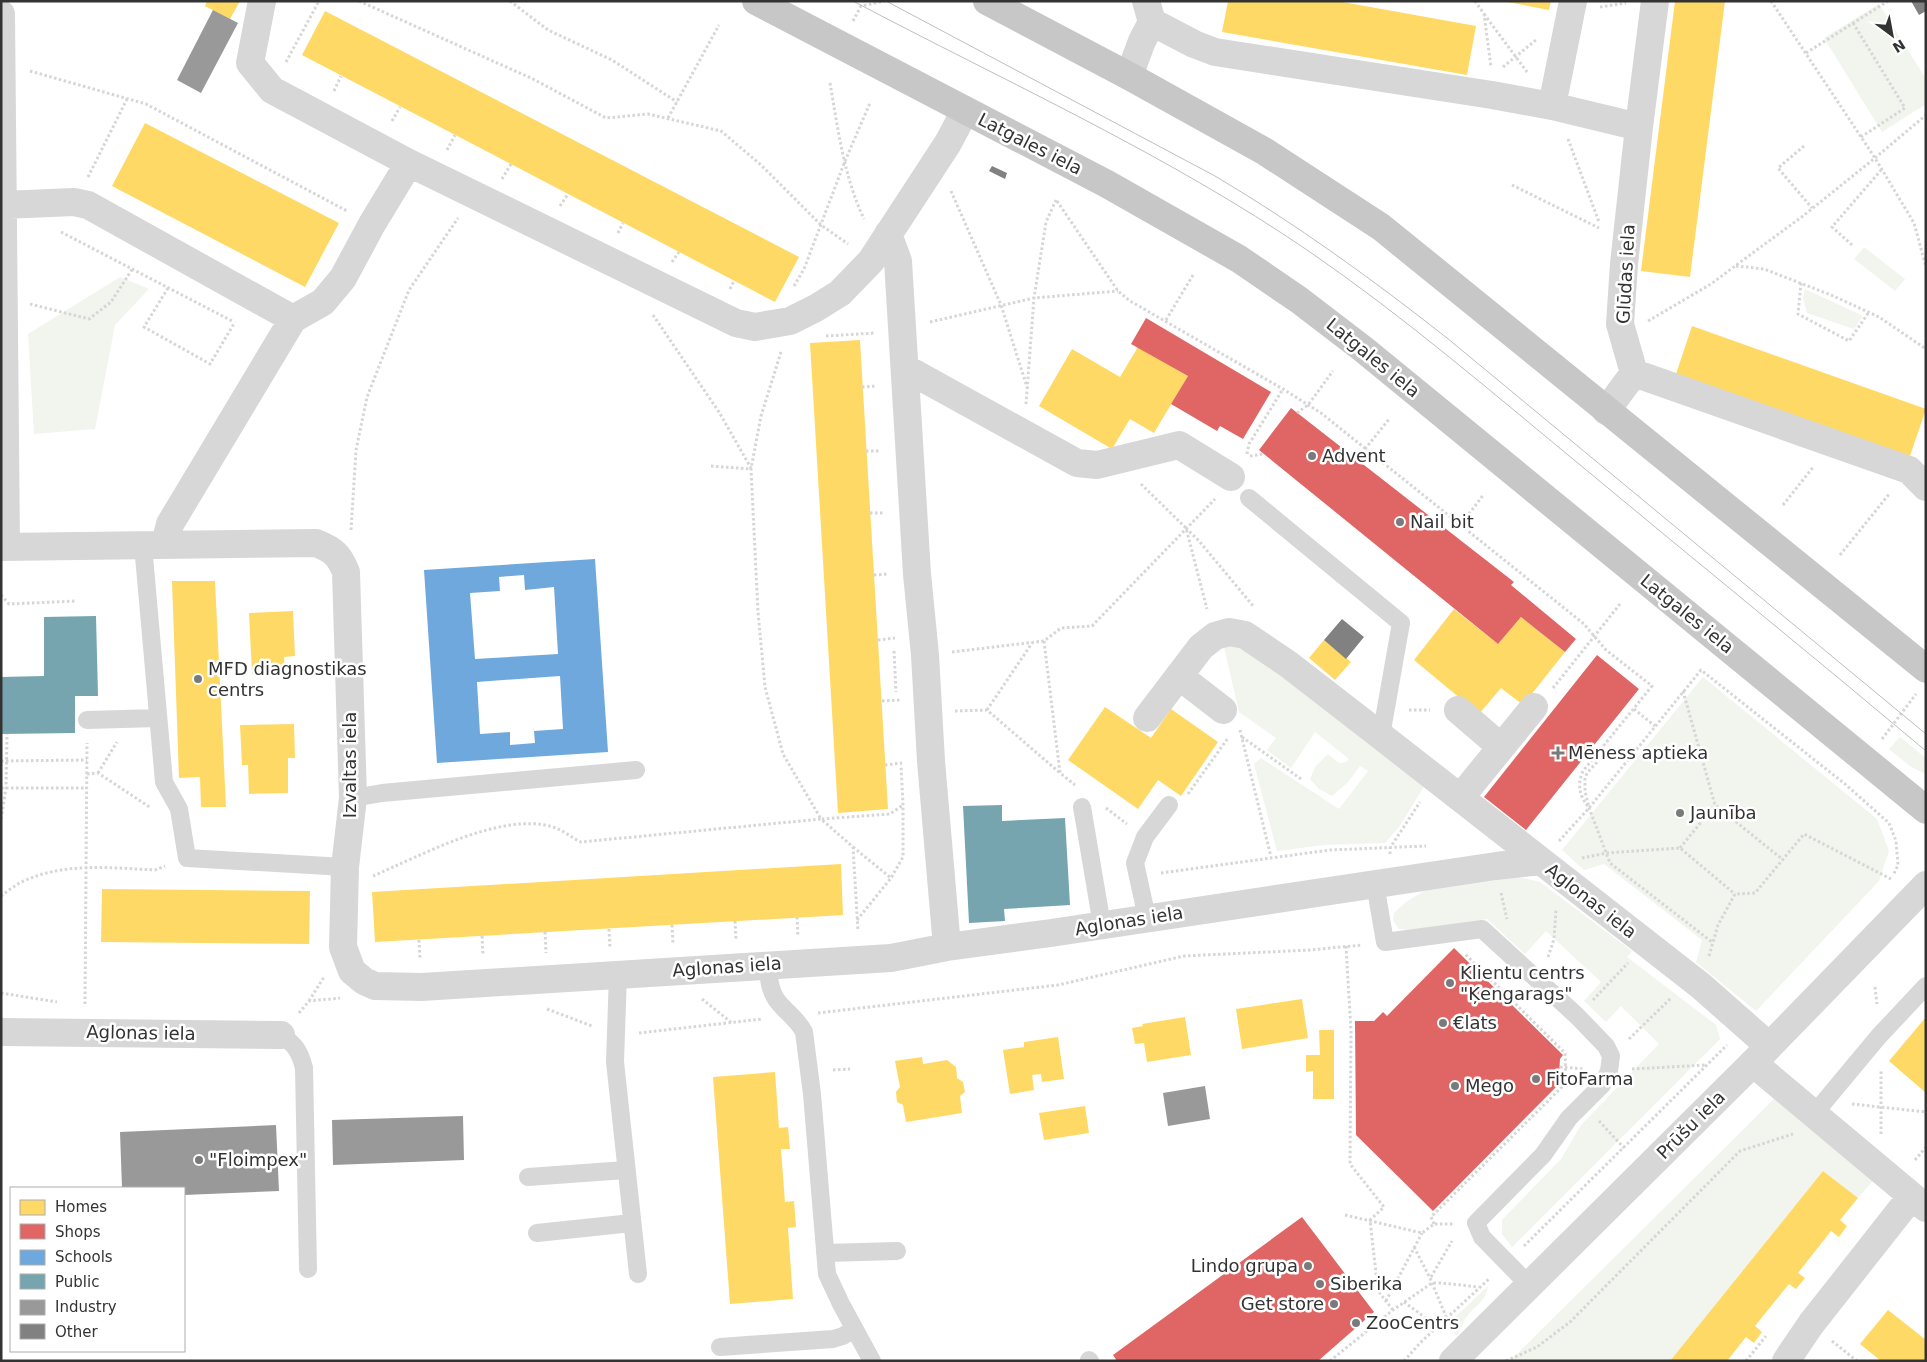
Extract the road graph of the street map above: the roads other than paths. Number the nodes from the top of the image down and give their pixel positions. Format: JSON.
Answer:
{"nodes":[{"id":1,"x":262,"y":1,"type":"edge"},
{"id":2,"x":756,"y":1,"type":"edge"},
{"id":3,"x":987,"y":1,"type":"edge"},
{"id":4,"x":1655,"y":1,"type":"edge"},
{"id":5,"x":1572,"y":6,"type":"edge"},
{"id":6,"x":1149,"y":12,"type":"edge"},
{"id":7,"x":1,"y":14,"type":"edge"},
{"id":8,"x":2,"y":63,"type":"edge"},
{"id":9,"x":1129,"y":76,"type":"junction"},
{"id":10,"x":1552,"y":106,"type":"junction"},
{"id":11,"x":965,"y":111,"type":"junction"},
{"id":12,"x":1639,"y":127,"type":"junction"},
{"id":13,"x":409,"y":163,"type":"junction"},
{"id":14,"x":3,"y":205,"type":"junction"},
{"id":15,"x":879,"y":248,"type":"junction"},
{"id":16,"x":292,"y":319,"type":"junction"},
{"id":17,"x":905,"y":368,"type":"junction"},
{"id":18,"x":1634,"y":373,"type":"junction"},
{"id":19,"x":1606,"y":411,"type":"junction"},
{"id":20,"x":1231,"y":477,"type":"road end"},
{"id":21,"x":1918,"y":479,"type":"edge"},
{"id":22,"x":1249,"y":498,"type":"dead end"},
{"id":23,"x":154,"y":545,"type":"junction"},
{"id":24,"x":4,"y":547,"type":"edge"},
{"id":25,"x":1179,"y":676,"type":"junction"},
{"id":26,"x":1922,"y":680,"type":"edge"},
{"id":27,"x":1534,"y":707,"type":"road end"},
{"id":28,"x":1223,"y":710,"type":"dead end"},
{"id":29,"x":1458,"y":710,"type":"road end"},
{"id":30,"x":158,"y":718,"type":"junction"},
{"id":31,"x":1147,"y":718,"type":"dead end"},
{"id":32,"x":87,"y":720,"type":"road end"},
{"id":33,"x":1384,"y":723,"type":"junction"},
{"id":34,"x":1501,"y":747,"type":"junction"},
{"id":35,"x":636,"y":770,"type":"dead end"},
{"id":36,"x":353,"y":798,"type":"junction"},
{"id":37,"x":1460,"y":798,"type":"junction"},
{"id":38,"x":1090,"y":805,"type":"road end"},
{"id":39,"x":1169,"y":805,"type":"road end"},
{"id":40,"x":1926,"y":810,"type":"edge"},
{"id":41,"x":1558,"y":864,"type":"junction"},
{"id":42,"x":345,"y":867,"type":"junction"},
{"id":43,"x":1382,"y":883,"type":"junction"},
{"id":44,"x":1926,"y":885,"type":"edge"},
{"id":45,"x":1147,"y":918,"type":"junction"},
{"id":46,"x":1102,"y":925,"type":"junction"},
{"id":47,"x":947,"y":947,"type":"junction"},
{"id":48,"x":767,"y":965,"type":"junction"},
{"id":49,"x":618,"y":974,"type":"junction"},
{"id":50,"x":1926,"y":986,"type":"edge"},
{"id":51,"x":422,"y":987,"type":"joint"},
{"id":52,"x":288,"y":1026,"type":"joint"},
{"id":53,"x":1,"y":1032,"type":"edge"},
{"id":54,"x":1761,"y":1055,"type":"junction"},
{"id":55,"x":1819,"y":1118,"type":"junction"},
{"id":56,"x":626,"y":1170,"type":"junction"},
{"id":57,"x":528,"y":1177,"type":"dead end"},
{"id":58,"x":1919,"y":1202,"type":"edge"},
{"id":59,"x":632,"y":1223,"type":"junction"},
{"id":60,"x":537,"y":1233,"type":"dead end"},
{"id":61,"x":897,"y":1251,"type":"dead end"},
{"id":62,"x":825,"y":1253,"type":"junction"},
{"id":63,"x":308,"y":1268,"type":"dead end"},
{"id":64,"x":638,"y":1274,"type":"dead end"},
{"id":65,"x":1530,"y":1286,"type":"junction"},
{"id":66,"x":854,"y":1329,"type":"junction"},
{"id":67,"x":720,"y":1347,"type":"dead end"},
{"id":68,"x":1793,"y":1358,"type":"edge"},
{"id":69,"x":872,"y":1361,"type":"edge"},
{"id":70,"x":1453,"y":1361,"type":"edge"}],
"edges":[{"from":1,"to":13,"type":"street"},
{"from":2,"to":11,"type":"highway","name":"Latgales iela"},
{"from":3,"to":9,"type":"highway"},
{"from":4,"to":12,"type":"street","name":"Glūdas iela"},
{"from":5,"to":10,"type":"street"},
{"from":6,"to":9,"type":"street"},
{"from":6,"to":10,"type":"street"},
{"from":7,"to":8,"type":"street"},
{"from":8,"to":14,"type":"street"},
{"from":9,"to":19,"type":"highway"},
{"from":10,"to":12,"type":"street"},
{"from":11,"to":15,"type":"street"},
{"from":11,"to":40,"type":"highway","name":"Latgales iela"},
{"from":12,"to":18,"type":"street","name":"Glūdas iela"},
{"from":13,"to":15,"type":"street"},
{"from":13,"to":16,"type":"street"},
{"from":14,"to":16,"type":"street"},
{"from":14,"to":24,"type":"street"},
{"from":15,"to":17,"type":"street"},
{"from":16,"to":23,"type":"street"},
{"from":17,"to":20,"type":"street"},
{"from":17,"to":47,"type":"street"},
{"from":18,"to":19,"type":"street"},
{"from":18,"to":21,"type":"street"},
{"from":19,"to":26,"type":"highway"},
{"from":22,"to":33,"type":"lane"},
{"from":23,"to":24,"type":"street","name":"Izvaltas iela"},
{"from":23,"to":30,"type":"lane"},
{"from":23,"to":36,"type":"street","name":"Izvaltas iela"},
{"from":25,"to":28,"type":"street"},
{"from":25,"to":31,"type":"street"},
{"from":25,"to":33,"type":"street"},
{"from":27,"to":34,"type":"street"},
{"from":29,"to":34,"type":"street"},
{"from":30,"to":32,"type":"lane"},
{"from":30,"to":42,"type":"lane"},
{"from":33,"to":37,"type":"street"},
{"from":34,"to":37,"type":"street"},
{"from":35,"to":36,"type":"lane"},
{"from":36,"to":42,"type":"street","name":"Izvaltas iela"},
{"from":37,"to":41,"type":"street"},
{"from":38,"to":46,"type":"lane"},
{"from":39,"to":45,"type":"lane"},
{"from":41,"to":43,"type":"street","name":"Aglonas iela"},
{"from":41,"to":54,"type":"street","name":"Aglonas iela"},
{"from":42,"to":51,"type":"street","name":"Izvaltas iela"},
{"from":43,"to":45,"type":"street","name":"Aglonas iela"},
{"from":43,"to":65,"type":"lane"},
{"from":44,"to":54,"type":"street","name":"Prūšu iela"},
{"from":45,"to":46,"type":"street","name":"Aglonas iela"},
{"from":46,"to":47,"type":"street","name":"Aglonas iela"},
{"from":47,"to":48,"type":"street","name":"Aglonas iela"},
{"from":48,"to":49,"type":"street","name":"Aglonas iela"},
{"from":48,"to":62,"type":"lane"},
{"from":49,"to":51,"type":"street","name":"Aglonas iela"},
{"from":49,"to":56,"type":"lane"},
{"from":50,"to":55,"type":"lane"},
{"from":52,"to":53,"type":"street","name":"Aglonas iela"},
{"from":52,"to":63,"type":"lane"},
{"from":54,"to":55,"type":"street","name":"Aglonas iela"},
{"from":54,"to":65,"type":"street","name":"Prūšu iela"},
{"from":55,"to":58,"type":"street","name":"Aglonas iela"},
{"from":56,"to":57,"type":"lane"},
{"from":56,"to":59,"type":"lane"},
{"from":58,"to":68,"type":"street"},
{"from":59,"to":60,"type":"lane"},
{"from":59,"to":64,"type":"lane"},
{"from":61,"to":62,"type":"lane"},
{"from":62,"to":66,"type":"lane"},
{"from":65,"to":70,"type":"street","name":"Prūšu iela"},
{"from":66,"to":67,"type":"lane"},
{"from":66,"to":69,"type":"lane"}]}
